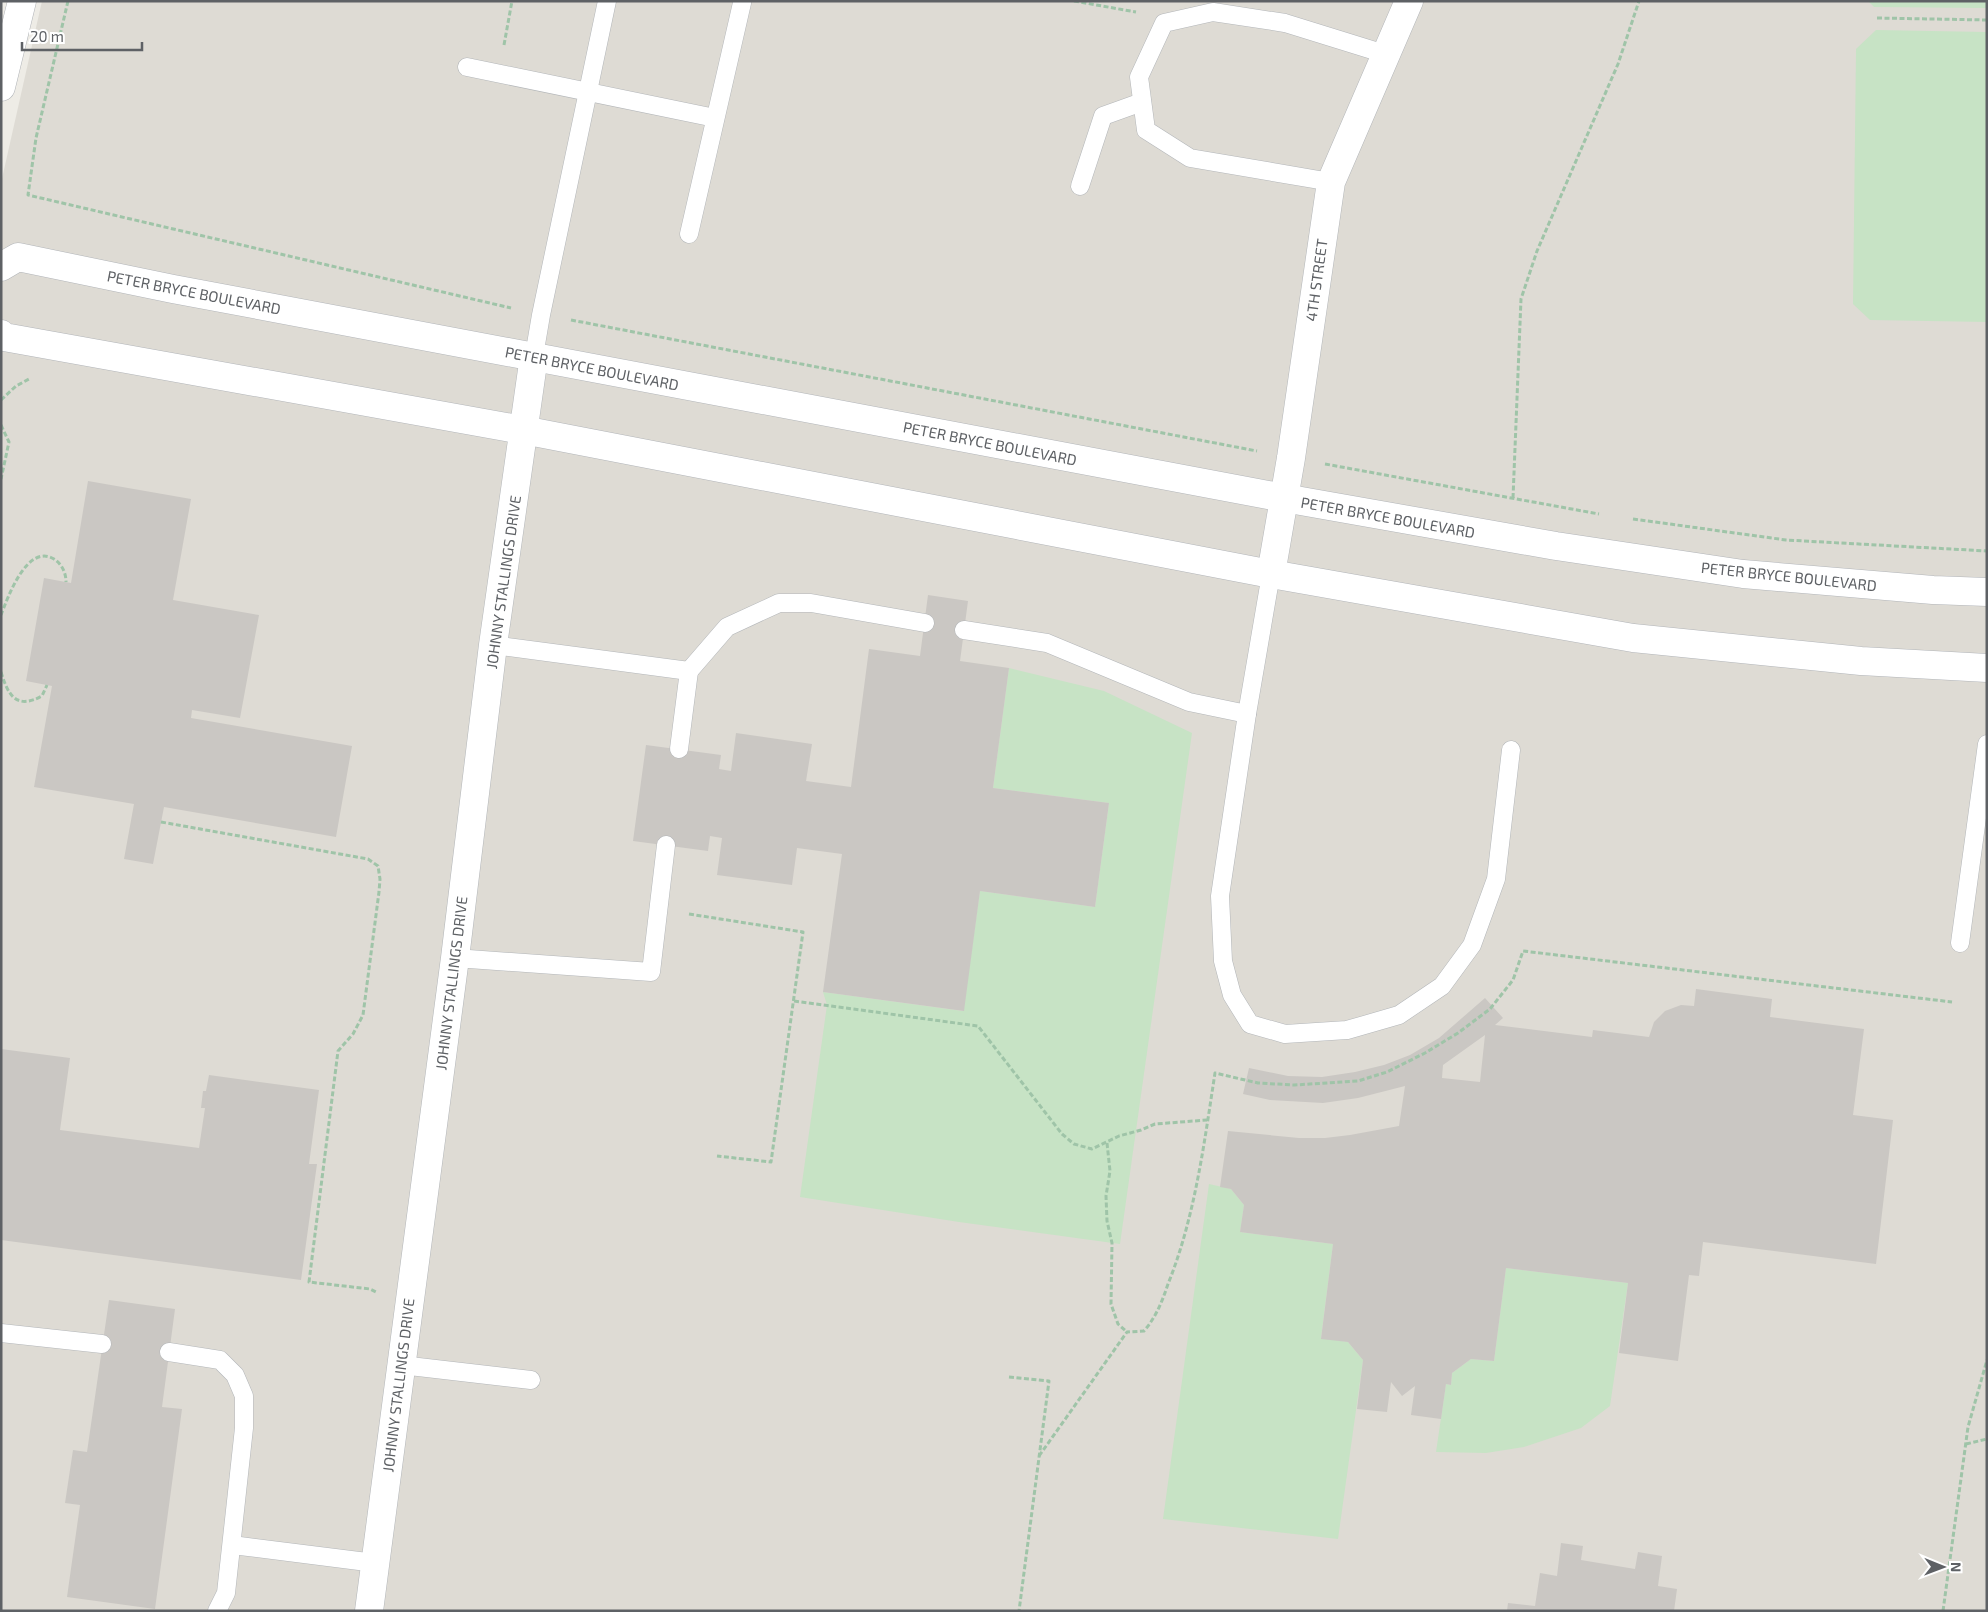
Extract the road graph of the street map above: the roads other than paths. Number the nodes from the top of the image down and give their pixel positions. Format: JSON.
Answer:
{"nodes":[{"id":1,"x":22,"y":1,"type":"edge"},
{"id":2,"x":607,"y":1,"type":"edge"},
{"id":3,"x":1409,"y":1,"type":"edge"},
{"id":4,"x":742,"y":3,"type":"dead end"},
{"id":5,"x":1385,"y":54,"type":"junction"},
{"id":6,"x":467,"y":67,"type":"dead end"},
{"id":7,"x":1,"y":87,"type":"edge"},
{"id":8,"x":588,"y":93,"type":"junction"},
{"id":9,"x":1142,"y":102,"type":"junction"},
{"id":10,"x":715,"y":118,"type":"junction"},
{"id":11,"x":1331,"y":182,"type":"junction"},
{"id":12,"x":1080,"y":186,"type":"dead end"},
{"id":13,"x":689,"y":234,"type":"dead end"},
{"id":14,"x":1,"y":267,"type":"edge"},
{"id":15,"x":1,"y":334,"type":"edge"},
{"id":16,"x":534,"y":356,"type":"junction"},
{"id":17,"x":524,"y":430,"type":"junction"},
{"id":18,"x":1284,"y":498,"type":"junction"},
{"id":19,"x":1271,"y":574,"type":"junction"},
{"id":20,"x":1987,"y":592,"type":"edge"},
{"id":21,"x":925,"y":623,"type":"dead end"},
{"id":22,"x":964,"y":630,"type":"dead end"},
{"id":23,"x":493,"y":645,"type":"junction"},
{"id":24,"x":1987,"y":668,"type":"edge"},
{"id":25,"x":689,"y":671,"type":"junction"},
{"id":26,"x":1247,"y":714,"type":"junction"},
{"id":27,"x":1987,"y":744,"type":"edge"},
{"id":28,"x":679,"y":749,"type":"dead end"},
{"id":29,"x":1511,"y":750,"type":"dead end"},
{"id":30,"x":666,"y":846,"type":"dead end"},
{"id":31,"x":1960,"y":943,"type":"dead end"},
{"id":32,"x":454,"y":958,"type":"junction"},
{"id":33,"x":1,"y":1333,"type":"edge"},
{"id":34,"x":102,"y":1344,"type":"dead end"},
{"id":35,"x":169,"y":1352,"type":"dead end"},
{"id":36,"x":401,"y":1365,"type":"junction"},
{"id":37,"x":531,"y":1380,"type":"dead end"},
{"id":38,"x":232,"y":1545,"type":"junction"},
{"id":39,"x":375,"y":1563,"type":"junction"},
{"id":40,"x":217,"y":1611,"type":"edge"},
{"id":41,"x":369,"y":1611,"type":"edge"}],
"edges":[{"from":1,"to":7,"type":"street"},
{"from":2,"to":8,"type":"lane"},
{"from":3,"to":5,"type":"street","name":"4TH STREET"},
{"from":4,"to":10,"type":"lane"},
{"from":5,"to":9,"type":"lane"},
{"from":5,"to":11,"type":"street","name":"4TH STREET"},
{"from":6,"to":8,"type":"lane"},
{"from":8,"to":10,"type":"lane"},
{"from":8,"to":16,"type":"lane"},
{"from":9,"to":11,"type":"lane"},
{"from":9,"to":12,"type":"lane"},
{"from":10,"to":13,"type":"lane"},
{"from":11,"to":18,"type":"street","name":"4TH STREET"},
{"from":14,"to":16,"type":"street","name":"PETER BRYCE BOULEVARD"},
{"from":15,"to":17,"type":"street"},
{"from":16,"to":17,"type":"street","name":"JOHNNY STALLINGS DRIVE"},
{"from":16,"to":18,"type":"street","name":"PETER BRYCE BOULEVARD"},
{"from":17,"to":19,"type":"street"},
{"from":17,"to":23,"type":"street","name":"JOHNNY STALLINGS DRIVE"},
{"from":18,"to":19,"type":"street","name":"4TH STREET"},
{"from":18,"to":20,"type":"street","name":"PETER BRYCE BOULEVARD"},
{"from":19,"to":24,"type":"street"},
{"from":19,"to":26,"type":"lane"},
{"from":21,"to":25,"type":"lane"},
{"from":22,"to":26,"type":"lane"},
{"from":23,"to":25,"type":"lane"},
{"from":23,"to":32,"type":"street","name":"JOHNNY STALLINGS DRIVE"},
{"from":25,"to":28,"type":"lane"},
{"from":26,"to":29,"type":"lane"},
{"from":27,"to":31,"type":"lane"},
{"from":30,"to":32,"type":"lane"},
{"from":32,"to":36,"type":"street","name":"JOHNNY STALLINGS DRIVE"},
{"from":33,"to":34,"type":"lane"},
{"from":35,"to":38,"type":"lane"},
{"from":36,"to":37,"type":"lane"},
{"from":36,"to":39,"type":"street","name":"JOHNNY STALLINGS DRIVE"},
{"from":38,"to":39,"type":"lane"},
{"from":38,"to":40,"type":"lane"},
{"from":39,"to":41,"type":"street","name":"JOHNNY STALLINGS DRIVE"}]}
